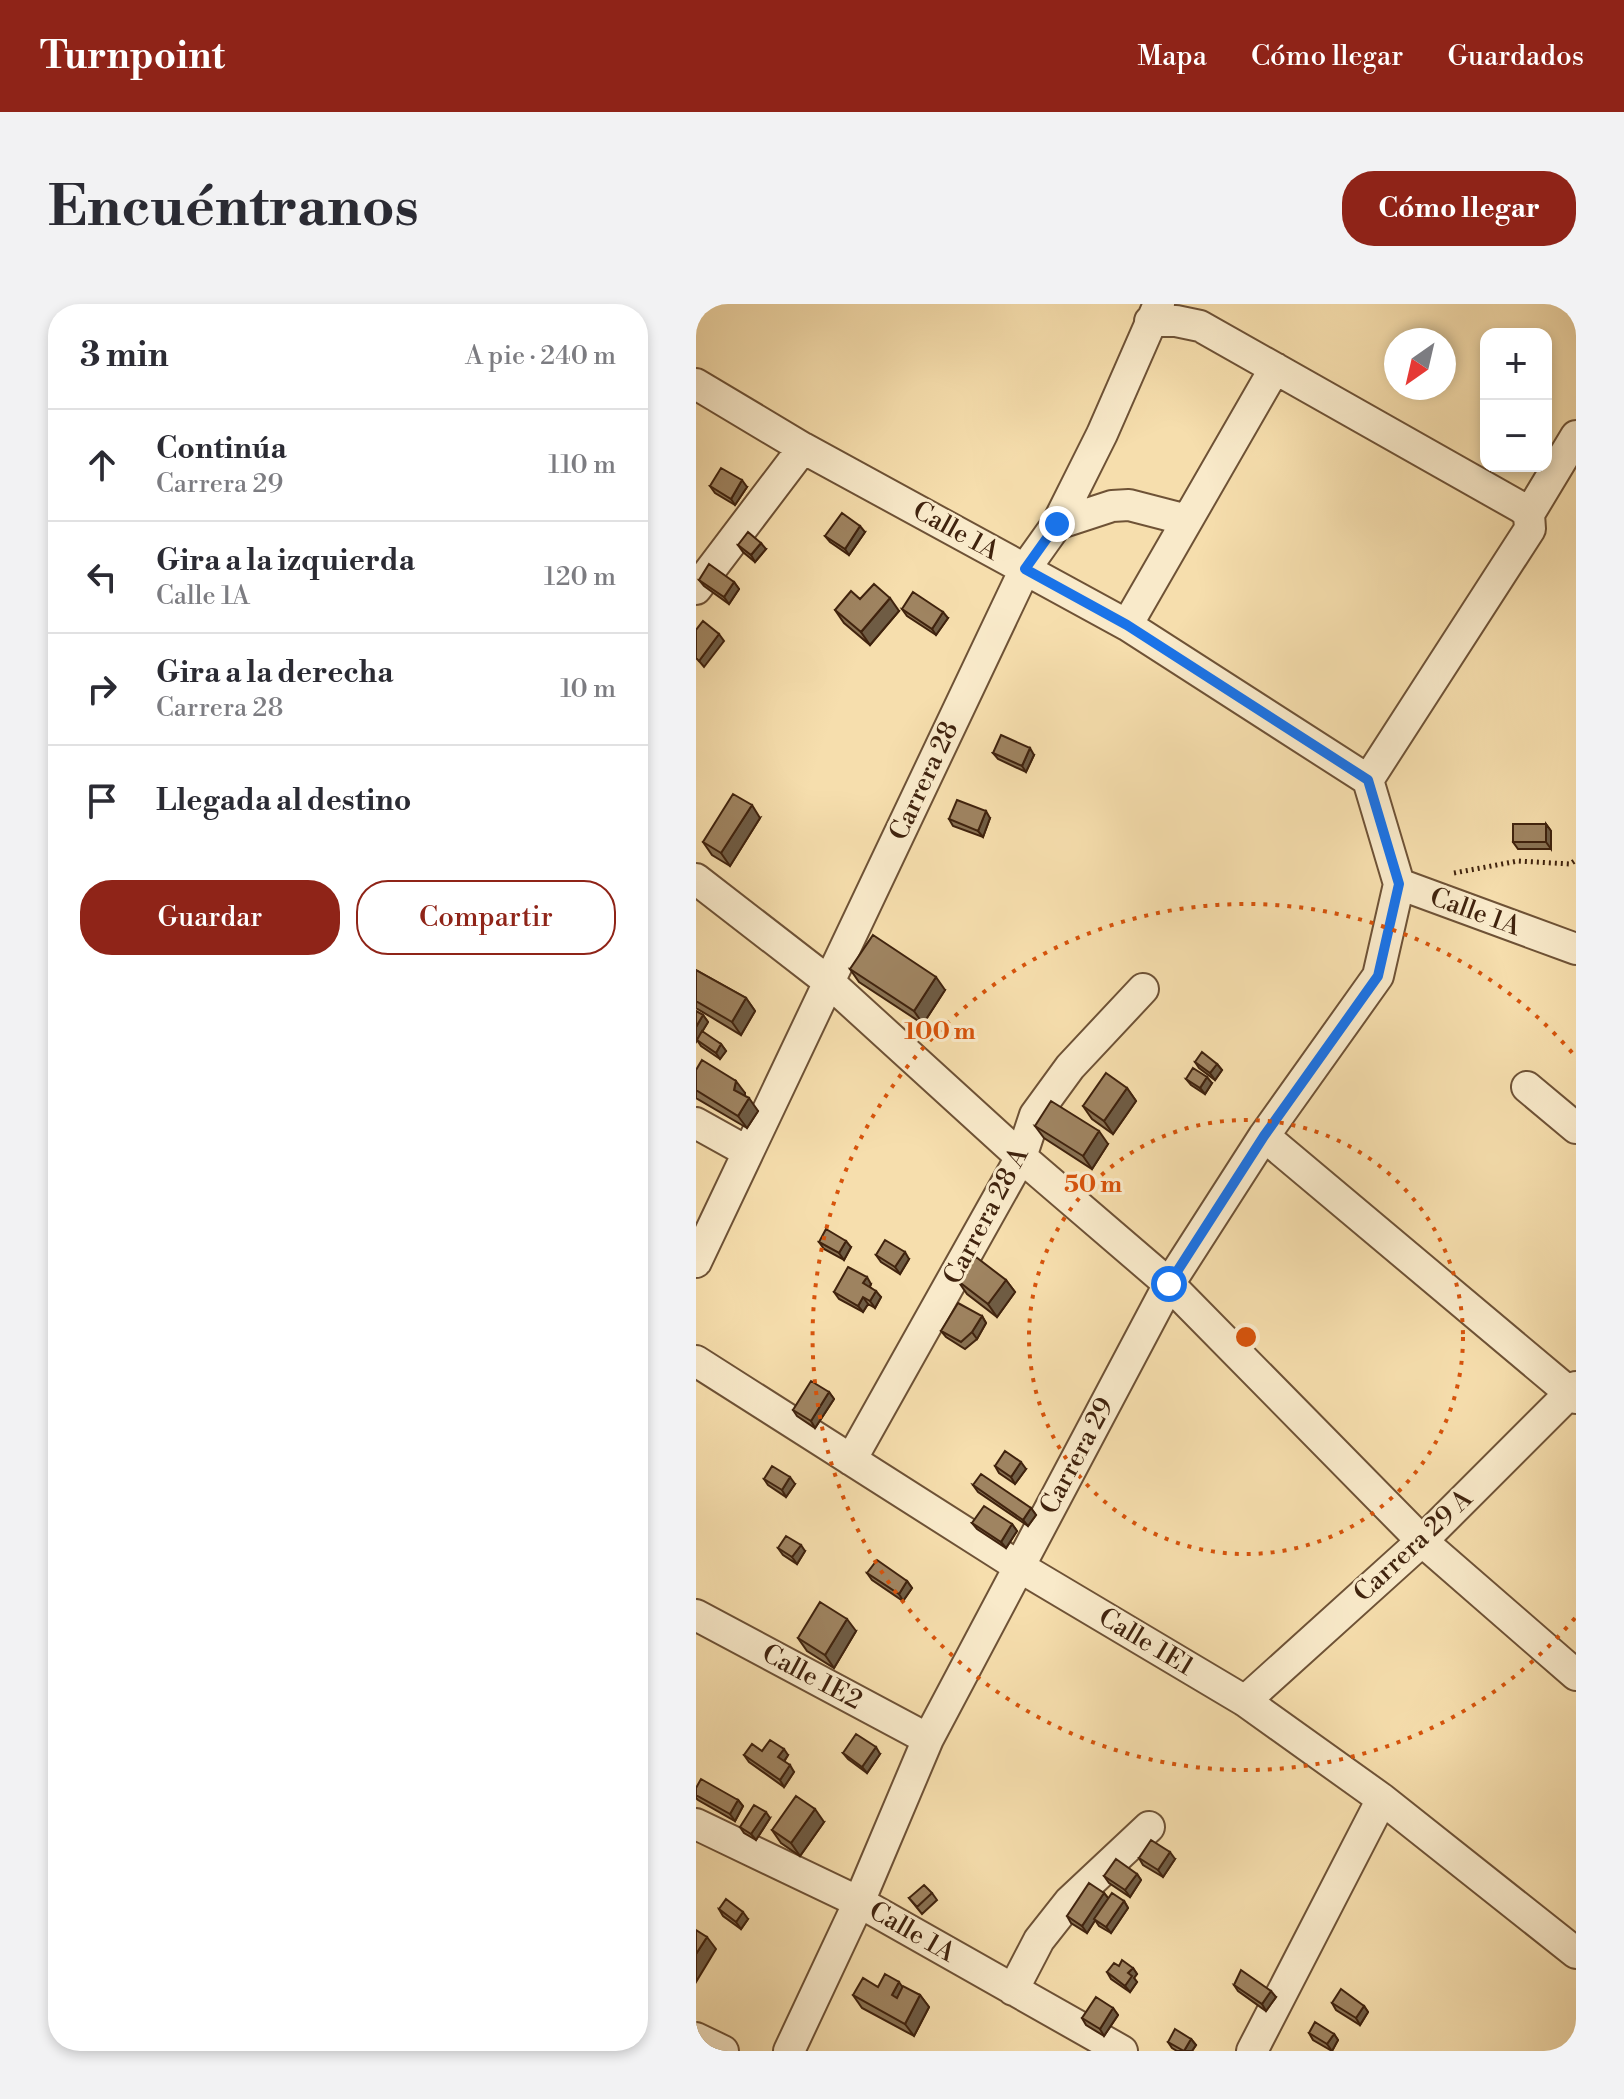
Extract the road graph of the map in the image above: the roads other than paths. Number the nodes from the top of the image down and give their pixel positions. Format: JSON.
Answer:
{"nodes":[{"id":1,"x":1154,"y":313,"type":"edge"},
{"id":2,"x":1275,"y":368,"type":"junction"},
{"id":3,"x":696,"y":384,"type":"edge"},
{"id":4,"x":1576,"y":436,"type":"edge"},
{"id":5,"x":803,"y":448,"type":"junction"},
{"id":6,"x":1529,"y":514,"type":"junction"},
{"id":7,"x":1187,"y":520,"type":"junction"},
{"id":8,"x":1057,"y":524,"type":"junction"},
{"id":9,"x":1025,"y":569,"type":"junction"},
{"id":10,"x":696,"y":589,"type":"edge"},
{"id":11,"x":1127,"y":625,"type":"junction"},
{"id":12,"x":1368,"y":780,"type":"junction"},
{"id":13,"x":696,"y":879,"type":"edge"},
{"id":14,"x":1399,"y":884,"type":"junction"},
{"id":15,"x":1576,"y":949,"type":"edge"},
{"id":16,"x":829,"y":982,"type":"junction"},
{"id":17,"x":1143,"y":989,"type":"dead end"},
{"id":18,"x":1527,"y":1087,"type":"dead end"},
{"id":19,"x":696,"y":1123,"type":"edge"},
{"id":20,"x":1576,"y":1128,"type":"edge"},
{"id":21,"x":1264,"y":1136,"type":"junction"},
{"id":22,"x":748,"y":1152,"type":"junction"},
{"id":23,"x":1021,"y":1157,"type":"junction"},
{"id":24,"x":696,"y":1262,"type":"edge"},
{"id":25,"x":1169,"y":1284,"type":"junction"},
{"id":26,"x":696,"y":1361,"type":"edge"},
{"id":27,"x":1574,"y":1393,"type":"edge"},
{"id":28,"x":851,"y":1460,"type":"junction"},
{"id":29,"x":1422,"y":1541,"type":"junction"},
{"id":30,"x":1018,"y":1566,"type":"junction"},
{"id":31,"x":696,"y":1615,"type":"edge"},
{"id":32,"x":1576,"y":1675,"type":"edge"},
{"id":33,"x":1245,"y":1701,"type":"junction"},
{"id":34,"x":928,"y":1739,"type":"junction"},
{"id":35,"x":1382,"y":1799,"type":"junction"},
{"id":36,"x":696,"y":1824,"type":"edge"},
{"id":37,"x":1149,"y":1827,"type":"dead end"},
{"id":38,"x":859,"y":1902,"type":"junction"},
{"id":39,"x":1576,"y":1953,"type":"edge"},
{"id":40,"x":1013,"y":1990,"type":"junction"},
{"id":41,"x":696,"y":2038,"type":"edge"},
{"id":42,"x":723,"y":2051,"type":"edge"},
{"id":43,"x":789,"y":2051,"type":"edge"},
{"id":44,"x":1122,"y":2051,"type":"edge"},
{"id":45,"x":1252,"y":2051,"type":"edge"}],
"edges":[{"from":1,"to":2,"type":"street"},
{"from":1,"to":8,"type":"street","name":"Carrera 28"},
{"from":2,"to":6,"type":"street"},
{"from":2,"to":7,"type":"street"},
{"from":3,"to":5,"type":"street","name":"Calle 1A"},
{"from":4,"to":6,"type":"street"},
{"from":5,"to":9,"type":"street","name":"Calle 1A"},
{"from":5,"to":10,"type":"street"},
{"from":6,"to":12,"type":"street"},
{"from":7,"to":8,"type":"street"},
{"from":7,"to":11,"type":"street"},
{"from":8,"to":9,"type":"street","name":"Carrera 28"},
{"from":9,"to":11,"type":"street","name":"Calle 1A"},
{"from":9,"to":16,"type":"street","name":"Carrera 28"},
{"from":11,"to":12,"type":"street","name":"Calle 1A"},
{"from":12,"to":14,"type":"street","name":"Calle 1A"},
{"from":13,"to":16,"type":"street"},
{"from":14,"to":15,"type":"street","name":"Calle 1A"},
{"from":14,"to":21,"type":"street","name":"Carrera 29"},
{"from":16,"to":22,"type":"street","name":"Carrera 28"},
{"from":16,"to":23,"type":"street"},
{"from":17,"to":23,"type":"street","name":"Carrera 28 A"},
{"from":18,"to":20,"type":"street"},
{"from":19,"to":22,"type":"street"},
{"from":21,"to":25,"type":"street","name":"Carrera 29"},
{"from":21,"to":27,"type":"street"},
{"from":22,"to":24,"type":"street","name":"Carrera 28"},
{"from":23,"to":25,"type":"street"},
{"from":23,"to":28,"type":"street","name":"Carrera 28 A"},
{"from":25,"to":29,"type":"street"},
{"from":25,"to":30,"type":"street","name":"Carrera 29"},
{"from":26,"to":28,"type":"street","name":"Calle 1E1"},
{"from":27,"to":29,"type":"street","name":"Carrera 29 A"},
{"from":28,"to":30,"type":"street","name":"Calle 1E1"},
{"from":29,"to":32,"type":"street"},
{"from":29,"to":33,"type":"street","name":"Carrera 29 A"},
{"from":30,"to":33,"type":"street","name":"Calle 1E1"},
{"from":30,"to":34,"type":"street","name":"Carrera 29"},
{"from":31,"to":34,"type":"street","name":"Calle 1E2"},
{"from":33,"to":35,"type":"street","name":"Calle 1E1"},
{"from":34,"to":38,"type":"street","name":"Carrera 29"},
{"from":35,"to":39,"type":"street","name":"Calle 1E1"},
{"from":35,"to":45,"type":"street"},
{"from":36,"to":38,"type":"street","name":"Calle 1A"},
{"from":37,"to":40,"type":"street"},
{"from":38,"to":40,"type":"street","name":"Calle 1A"},
{"from":38,"to":43,"type":"street","name":"Carrera 29"},
{"from":40,"to":44,"type":"street","name":"Calle 1A"},
{"from":41,"to":42,"type":"street"}]}
